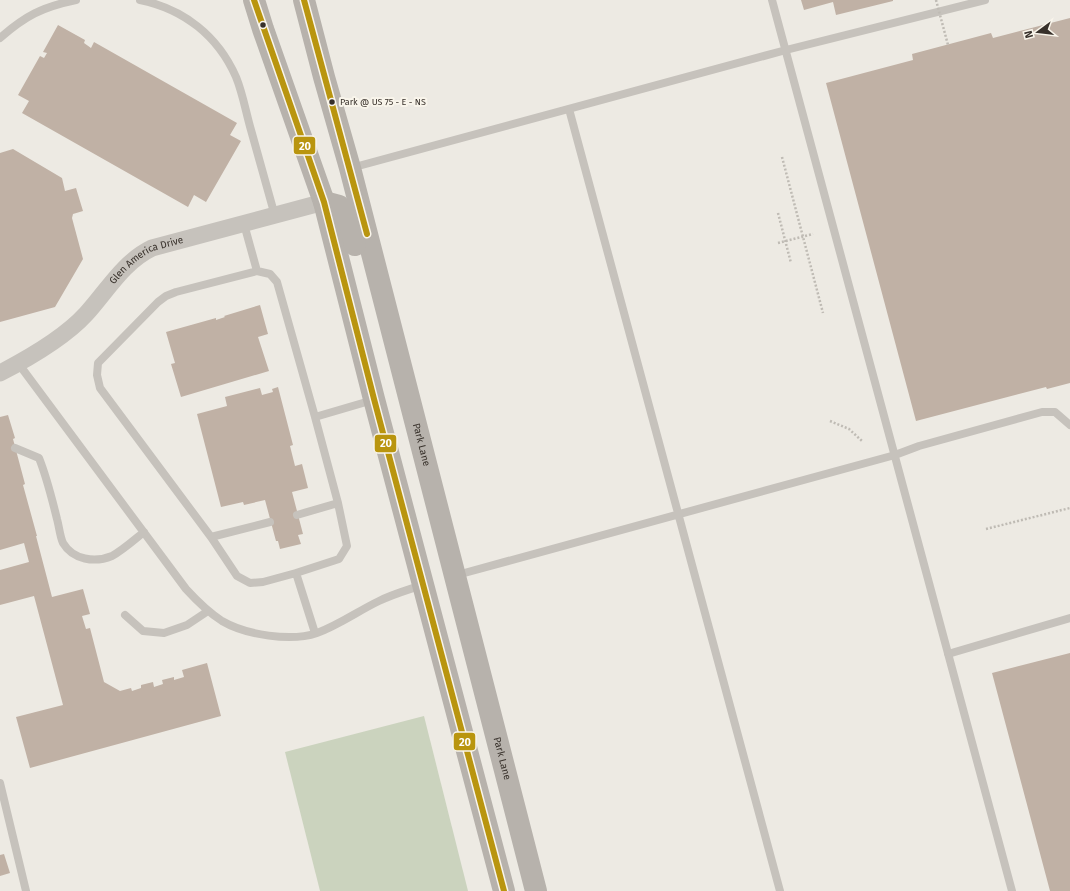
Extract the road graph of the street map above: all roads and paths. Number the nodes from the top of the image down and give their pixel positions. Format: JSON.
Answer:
{"nodes":[{"id":1,"x":76,"y":0,"type":"edge"},
{"id":2,"x":140,"y":0,"type":"edge"},
{"id":3,"x":254,"y":0,"type":"edge"},
{"id":4,"x":304,"y":0,"type":"edge"},
{"id":5,"x":772,"y":0,"type":"edge"},
{"id":6,"x":936,"y":0,"type":"edge"},
{"id":7,"x":985,"y":0,"type":"edge"},
{"id":8,"x":0,"y":38,"type":"edge"},
{"id":9,"x":948,"y":44,"type":"dead end"},
{"id":10,"x":786,"y":50,"type":"junction"},
{"id":11,"x":569,"y":109,"type":"junction"},
{"id":12,"x":782,"y":158,"type":"dead end"},
{"id":13,"x":350,"y":168,"type":"junction"},
{"id":14,"x":324,"y":202,"type":"junction"},
{"id":15,"x":778,"y":213,"type":"dead end"},
{"id":16,"x":275,"y":216,"type":"junction"},
{"id":17,"x":244,"y":224,"type":"junction"},
{"id":18,"x":813,"y":234,"type":"dead end"},
{"id":19,"x":803,"y":236,"type":"junction"},
{"id":20,"x":786,"y":241,"type":"junction"},
{"id":21,"x":778,"y":243,"type":"dead end"},
{"id":22,"x":792,"y":264,"type":"dead end"},
{"id":23,"x":257,"y":271,"type":"junction"},
{"id":24,"x":383,"y":296,"type":"junction"},
{"id":25,"x":823,"y":313,"type":"dead end"},
{"id":26,"x":18,"y":363,"type":"junction"},
{"id":27,"x":0,"y":373,"type":"edge"},
{"id":28,"x":374,"y":399,"type":"junction"},
{"id":29,"x":315,"y":417,"type":"junction"},
{"id":30,"x":830,"y":421,"type":"dead end"},
{"id":31,"x":1070,"y":425,"type":"edge"},
{"id":32,"x":862,"y":441,"type":"dead end"},
{"id":33,"x":15,"y":448,"type":"dead end"},
{"id":34,"x":895,"y":455,"type":"junction"},
{"id":35,"x":338,"y":504,"type":"junction"},
{"id":36,"x":1070,"y":508,"type":"edge"},
{"id":37,"x":679,"y":514,"type":"junction"},
{"id":38,"x":297,"y":515,"type":"dead end"},
{"id":39,"x":270,"y":522,"type":"dead end"},
{"id":40,"x":986,"y":529,"type":"dead end"},
{"id":41,"x":144,"y":532,"type":"junction"},
{"id":42,"x":211,"y":537,"type":"junction"},
{"id":43,"x":296,"y":573,"type":"junction"},
{"id":44,"x":455,"y":576,"type":"junction"},
{"id":45,"x":423,"y":585,"type":"junction"},
{"id":46,"x":208,"y":611,"type":"junction"},
{"id":47,"x":126,"y":615,"type":"dead end"},
{"id":48,"x":1070,"y":618,"type":"edge"},
{"id":49,"x":315,"y":633,"type":"junction"},
{"id":50,"x":948,"y":654,"type":"junction"},
{"id":51,"x":0,"y":783,"type":"edge"},
{"id":52,"x":26,"y":891,"type":"edge"},
{"id":53,"x":504,"y":891,"type":"edge"},
{"id":54,"x":536,"y":891,"type":"edge"},
{"id":55,"x":780,"y":891,"type":"edge"},
{"id":56,"x":1012,"y":891,"type":"edge"}],
"edges":[{"from":1,"to":8,"type":"lane"},
{"from":2,"to":16,"type":"lane"},
{"from":3,"to":14,"type":"main road"},
{"from":4,"to":13,"type":"main road","name":"Park Lane"},
{"from":5,"to":10,"type":"lane"},
{"from":6,"to":9,"type":"path","bridge":true},
{"from":7,"to":10,"type":"lane"},
{"from":10,"to":11,"type":"lane"},
{"from":10,"to":34,"type":"lane"},
{"from":11,"to":13,"type":"lane"},
{"from":11,"to":37,"type":"lane"},
{"from":12,"to":19,"type":"path"},
{"from":13,"to":24,"type":"main road","name":"Park Lane"},
{"from":14,"to":16,"type":"street","name":"Glen America Drive"},
{"from":14,"to":24,"type":"main road"},
{"from":14,"to":28,"type":"main road"},
{"from":15,"to":20,"type":"path"},
{"from":16,"to":17,"type":"street","name":"Glen America Drive"},
{"from":17,"to":23,"type":"lane"},
{"from":17,"to":26,"type":"street","name":"Glen America Drive"},
{"from":18,"to":19,"type":"path"},
{"from":19,"to":20,"type":"path"},
{"from":19,"to":25,"type":"path"},
{"from":20,"to":21,"type":"path"},
{"from":20,"to":22,"type":"path"},
{"from":23,"to":29,"type":"lane"},
{"from":23,"to":42,"type":"lane"},
{"from":24,"to":44,"type":"main road","name":"Park Lane"},
{"from":26,"to":27,"type":"street","name":"Glen America Drive"},
{"from":26,"to":41,"type":"lane"},
{"from":28,"to":29,"type":"lane"},
{"from":28,"to":45,"type":"main road"},
{"from":29,"to":35,"type":"lane"},
{"from":30,"to":32,"type":"path"},
{"from":31,"to":34,"type":"lane"},
{"from":33,"to":41,"type":"lane"},
{"from":34,"to":37,"type":"lane"},
{"from":34,"to":50,"type":"lane"},
{"from":35,"to":38,"type":"lane"},
{"from":35,"to":43,"type":"lane"},
{"from":36,"to":40,"type":"path"},
{"from":37,"to":44,"type":"lane"},
{"from":37,"to":55,"type":"lane"},
{"from":39,"to":42,"type":"lane"},
{"from":41,"to":46,"type":"lane"},
{"from":42,"to":43,"type":"lane"},
{"from":43,"to":49,"type":"lane"},
{"from":44,"to":45,"type":"main road"},
{"from":44,"to":54,"type":"main road","name":"Park Lane"},
{"from":45,"to":49,"type":"lane"},
{"from":45,"to":53,"type":"main road"},
{"from":46,"to":47,"type":"lane"},
{"from":46,"to":49,"type":"lane"},
{"from":48,"to":50,"type":"lane"},
{"from":50,"to":56,"type":"lane"},
{"from":51,"to":52,"type":"lane"}]}
